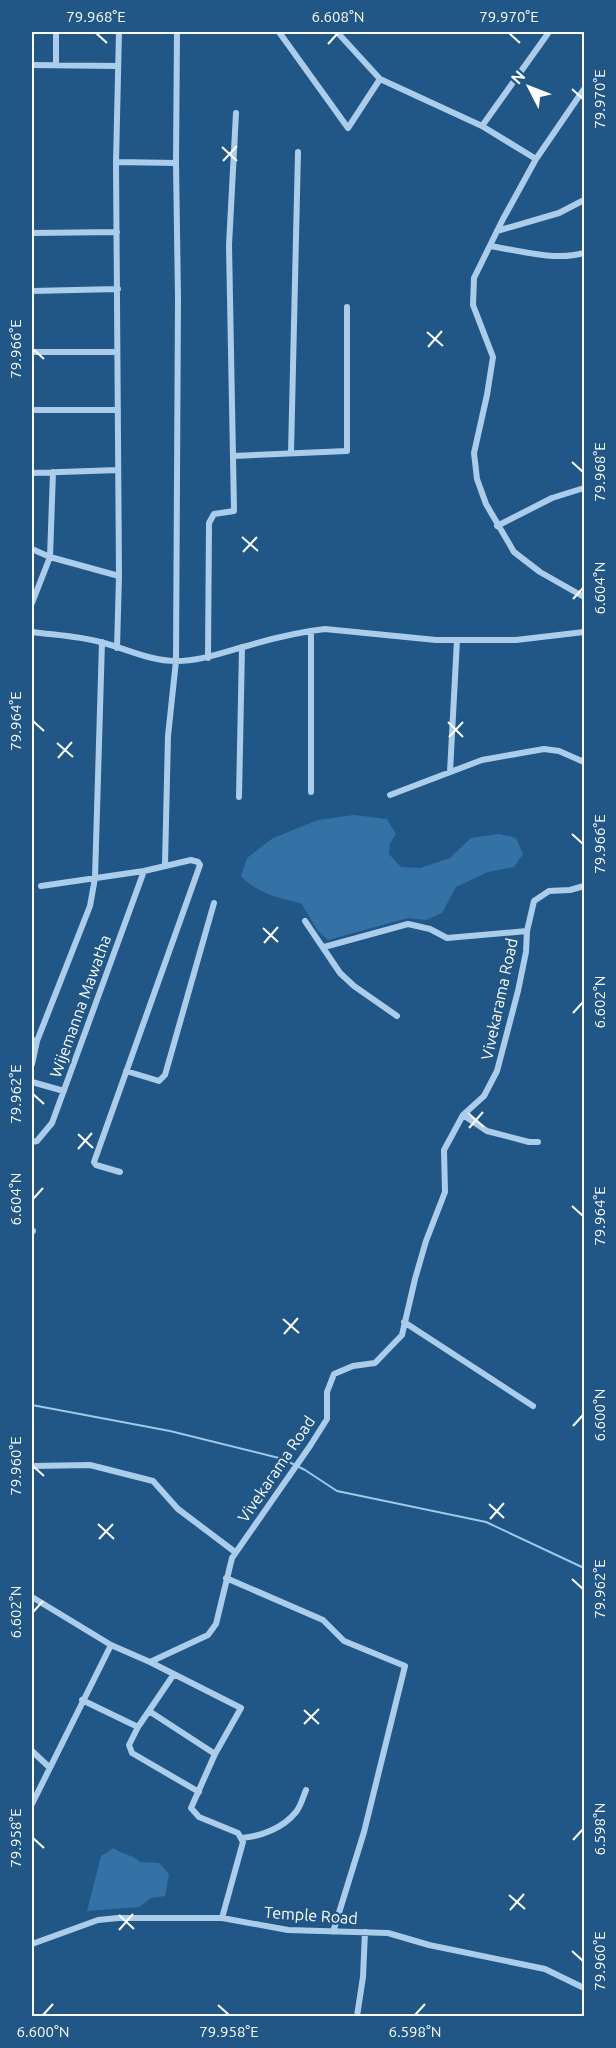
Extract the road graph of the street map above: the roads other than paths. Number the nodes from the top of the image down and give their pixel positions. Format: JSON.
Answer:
{"nodes":[{"id":1,"x":56,"y":32,"type":"edge"},
{"id":2,"x":119,"y":32,"type":"edge"},
{"id":3,"x":177,"y":32,"type":"edge"},
{"id":4,"x":279,"y":32,"type":"edge"},
{"id":5,"x":337,"y":32,"type":"edge"},
{"id":6,"x":549,"y":32,"type":"edge"},
{"id":7,"x":32,"y":65,"type":"edge"},
{"id":8,"x":56,"y":65,"type":"junction"},
{"id":9,"x":117,"y":66,"type":"junction"},
{"id":10,"x":380,"y":79,"type":"junction"},
{"id":11,"x":585,"y":89,"type":"edge"},
{"id":12,"x":236,"y":113,"type":"dead end"},
{"id":13,"x":482,"y":126,"type":"junction"},
{"id":14,"x":298,"y":152,"type":"dead end"},
{"id":15,"x":536,"y":159,"type":"junction"},
{"id":16,"x":116,"y":162,"type":"junction"},
{"id":17,"x":176,"y":163,"type":"junction"},
{"id":18,"x":585,"y":200,"type":"edge"},
{"id":19,"x":497,"y":231,"type":"junction"},
{"id":20,"x":117,"y":232,"type":"junction"},
{"id":21,"x":32,"y":233,"type":"edge"},
{"id":22,"x":490,"y":246,"type":"junction"},
{"id":23,"x":585,"y":253,"type":"edge"},
{"id":24,"x":118,"y":288,"type":"junction"},
{"id":25,"x":32,"y":291,"type":"edge"},
{"id":26,"x":347,"y":307,"type":"dead end"},
{"id":27,"x":32,"y":352,"type":"edge"},
{"id":28,"x":117,"y":352,"type":"junction"},
{"id":29,"x":32,"y":410,"type":"edge"},
{"id":30,"x":118,"y":410,"type":"junction"},
{"id":31,"x":291,"y":453,"type":"junction"},
{"id":32,"x":234,"y":456,"type":"junction"},
{"id":33,"x":118,"y":470,"type":"junction"},
{"id":34,"x":53,"y":472,"type":"junction"},
{"id":35,"x":32,"y":473,"type":"edge"},
{"id":36,"x":585,"y":488,"type":"edge"},
{"id":37,"x":497,"y":526,"type":"junction"},
{"id":38,"x":32,"y":549,"type":"edge"},
{"id":39,"x":50,"y":557,"type":"junction"},
{"id":40,"x":119,"y":576,"type":"junction"},
{"id":41,"x":585,"y":597,"type":"edge"},
{"id":42,"x":32,"y":603,"type":"edge"},
{"id":43,"x":311,"y":631,"type":"junction"},
{"id":44,"x":32,"y":632,"type":"edge"},
{"id":45,"x":585,"y":632,"type":"edge"},
{"id":46,"x":457,"y":640,"type":"junction"},
{"id":47,"x":102,"y":642,"type":"junction"},
{"id":48,"x":242,"y":647,"type":"junction"},
{"id":49,"x":117,"y":648,"type":"junction"},
{"id":50,"x":208,"y":658,"type":"junction"},
{"id":51,"x":176,"y":661,"type":"junction"},
{"id":52,"x":585,"y":762,"type":"edge"},
{"id":53,"x":450,"y":772,"type":"junction"},
{"id":54,"x":311,"y":792,"type":"dead end"},
{"id":55,"x":390,"y":795,"type":"dead end"},
{"id":56,"x":239,"y":797,"type":"dead end"},
{"id":57,"x":165,"y":864,"type":"junction"},
{"id":58,"x":144,"y":871,"type":"junction"},
{"id":59,"x":95,"y":878,"type":"junction"},
{"id":60,"x":41,"y":886,"type":"dead end"},
{"id":61,"x":585,"y":886,"type":"edge"},
{"id":62,"x":214,"y":903,"type":"dead end"},
{"id":63,"x":305,"y":921,"type":"dead end"},
{"id":64,"x":527,"y":931,"type":"junction"},
{"id":65,"x":324,"y":947,"type":"junction"},
{"id":66,"x":397,"y":1016,"type":"dead end"},
{"id":67,"x":34,"y":1040,"type":"edge"},
{"id":68,"x":32,"y":1064,"type":"edge"},
{"id":69,"x":126,"y":1071,"type":"junction"},
{"id":70,"x":32,"y":1082,"type":"edge"},
{"id":71,"x":64,"y":1091,"type":"junction"},
{"id":72,"x":463,"y":1115,"type":"junction"},
{"id":73,"x":32,"y":1142,"type":"edge"},
{"id":74,"x":538,"y":1142,"type":"dead end"},
{"id":75,"x":120,"y":1172,"type":"dead end"},
{"id":76,"x":404,"y":1322,"type":"junction"},
{"id":77,"x":533,"y":1406,"type":"dead end"},
{"id":78,"x":32,"y":1466,"type":"edge"},
{"id":79,"x":235,"y":1552,"type":"junction"},
{"id":80,"x":226,"y":1578,"type":"junction"},
{"id":81,"x":32,"y":1597,"type":"edge"},
{"id":82,"x":111,"y":1646,"type":"junction"},
{"id":83,"x":150,"y":1662,"type":"junction"},
{"id":84,"x":174,"y":1674,"type":"junction"},
{"id":85,"x":82,"y":1700,"type":"junction"},
{"id":86,"x":149,"y":1711,"type":"junction"},
{"id":87,"x":138,"y":1727,"type":"junction"},
{"id":88,"x":32,"y":1751,"type":"edge"},
{"id":89,"x":215,"y":1754,"type":"junction"},
{"id":90,"x":49,"y":1767,"type":"junction"},
{"id":91,"x":306,"y":1790,"type":"dead end"},
{"id":92,"x":199,"y":1792,"type":"junction"},
{"id":93,"x":32,"y":1804,"type":"edge"},
{"id":94,"x":242,"y":1838,"type":"junction"},
{"id":95,"x":222,"y":1918,"type":"junction"},
{"id":96,"x":333,"y":1932,"type":"junction"},
{"id":97,"x":364,"y":1932,"type":"junction"},
{"id":98,"x":32,"y":1944,"type":"edge"},
{"id":99,"x":32,"y":1949,"type":"edge"},
{"id":100,"x":585,"y":1988,"type":"edge"},
{"id":101,"x":357,"y":2016,"type":"edge"}],
"edges":[{"from":1,"to":8,"type":"street"},
{"from":2,"to":9,"type":"street"},
{"from":3,"to":17,"type":"street"},
{"from":4,"to":10,"type":"street"},
{"from":5,"to":10,"type":"street"},
{"from":6,"to":13,"type":"street"},
{"from":7,"to":8,"type":"street"},
{"from":8,"to":9,"type":"street"},
{"from":9,"to":16,"type":"street"},
{"from":10,"to":13,"type":"street"},
{"from":11,"to":15,"type":"street"},
{"from":12,"to":32,"type":"street"},
{"from":13,"to":15,"type":"street"},
{"from":14,"to":31,"type":"street"},
{"from":15,"to":19,"type":"street"},
{"from":16,"to":17,"type":"street"},
{"from":16,"to":20,"type":"street"},
{"from":17,"to":51,"type":"street"},
{"from":18,"to":19,"type":"street"},
{"from":19,"to":22,"type":"street"},
{"from":20,"to":21,"type":"street"},
{"from":20,"to":24,"type":"street"},
{"from":22,"to":23,"type":"street"},
{"from":22,"to":37,"type":"street"},
{"from":24,"to":25,"type":"street"},
{"from":24,"to":28,"type":"street"},
{"from":26,"to":31,"type":"street"},
{"from":27,"to":28,"type":"street"},
{"from":28,"to":30,"type":"street"},
{"from":29,"to":30,"type":"street"},
{"from":30,"to":33,"type":"street"},
{"from":31,"to":32,"type":"street"},
{"from":32,"to":50,"type":"street"},
{"from":33,"to":34,"type":"street"},
{"from":33,"to":40,"type":"street"},
{"from":34,"to":35,"type":"street"},
{"from":34,"to":39,"type":"street"},
{"from":36,"to":37,"type":"street"},
{"from":37,"to":41,"type":"street"},
{"from":38,"to":39,"type":"street"},
{"from":39,"to":40,"type":"street"},
{"from":39,"to":42,"type":"street"},
{"from":40,"to":49,"type":"street"},
{"from":43,"to":46,"type":"street"},
{"from":43,"to":48,"type":"street"},
{"from":43,"to":54,"type":"street"},
{"from":44,"to":47,"type":"street"},
{"from":45,"to":46,"type":"street"},
{"from":46,"to":53,"type":"street"},
{"from":47,"to":49,"type":"street"},
{"from":47,"to":59,"type":"street"},
{"from":48,"to":50,"type":"street"},
{"from":48,"to":56,"type":"street"},
{"from":49,"to":51,"type":"street"},
{"from":50,"to":51,"type":"street"},
{"from":51,"to":57,"type":"street"},
{"from":52,"to":53,"type":"street"},
{"from":53,"to":55,"type":"street"},
{"from":57,"to":58,"type":"street"},
{"from":57,"to":69,"type":"street"},
{"from":58,"to":59,"type":"street"},
{"from":58,"to":71,"type":"street","name":"Wijemanna Mawatha"},
{"from":59,"to":60,"type":"street"},
{"from":59,"to":67,"type":"street"},
{"from":61,"to":64,"type":"street","name":"Vivekarama Road"},
{"from":62,"to":69,"type":"street"},
{"from":63,"to":65,"type":"street"},
{"from":64,"to":65,"type":"street"},
{"from":64,"to":72,"type":"street","name":"Vivekarama Road"},
{"from":65,"to":66,"type":"street"},
{"from":67,"to":68,"type":"street"},
{"from":69,"to":75,"type":"street"},
{"from":70,"to":71,"type":"street"},
{"from":71,"to":73,"type":"street","name":"Wijemanna Mawatha"},
{"from":72,"to":74,"type":"street"},
{"from":72,"to":76,"type":"street","name":"Vivekarama Road"},
{"from":76,"to":77,"type":"street"},
{"from":76,"to":79,"type":"street","name":"Vivekarama Road"},
{"from":78,"to":79,"type":"street"},
{"from":79,"to":80,"type":"street","name":"Vivekarama Road"},
{"from":80,"to":83,"type":"street","name":"Vivekarama Road"},
{"from":80,"to":96,"type":"street"},
{"from":81,"to":82,"type":"street"},
{"from":82,"to":83,"type":"street"},
{"from":82,"to":85,"type":"street"},
{"from":83,"to":84,"type":"street"},
{"from":84,"to":86,"type":"street"},
{"from":84,"to":89,"type":"street"},
{"from":85,"to":87,"type":"street"},
{"from":85,"to":90,"type":"street"},
{"from":86,"to":87,"type":"street"},
{"from":86,"to":89,"type":"street"},
{"from":87,"to":92,"type":"street"},
{"from":88,"to":90,"type":"street"},
{"from":89,"to":92,"type":"street"},
{"from":90,"to":93,"type":"street"},
{"from":91,"to":94,"type":"street"},
{"from":92,"to":94,"type":"street"},
{"from":94,"to":95,"type":"street"},
{"from":95,"to":96,"type":"street","name":"Temple Road"},
{"from":95,"to":98,"type":"street","name":"Temple Road"},
{"from":96,"to":97,"type":"street","name":"Temple Road"},
{"from":97,"to":100,"type":"street","name":"Temple Road"},
{"from":97,"to":101,"type":"street"},
{"from":98,"to":99,"type":"street"}]}
